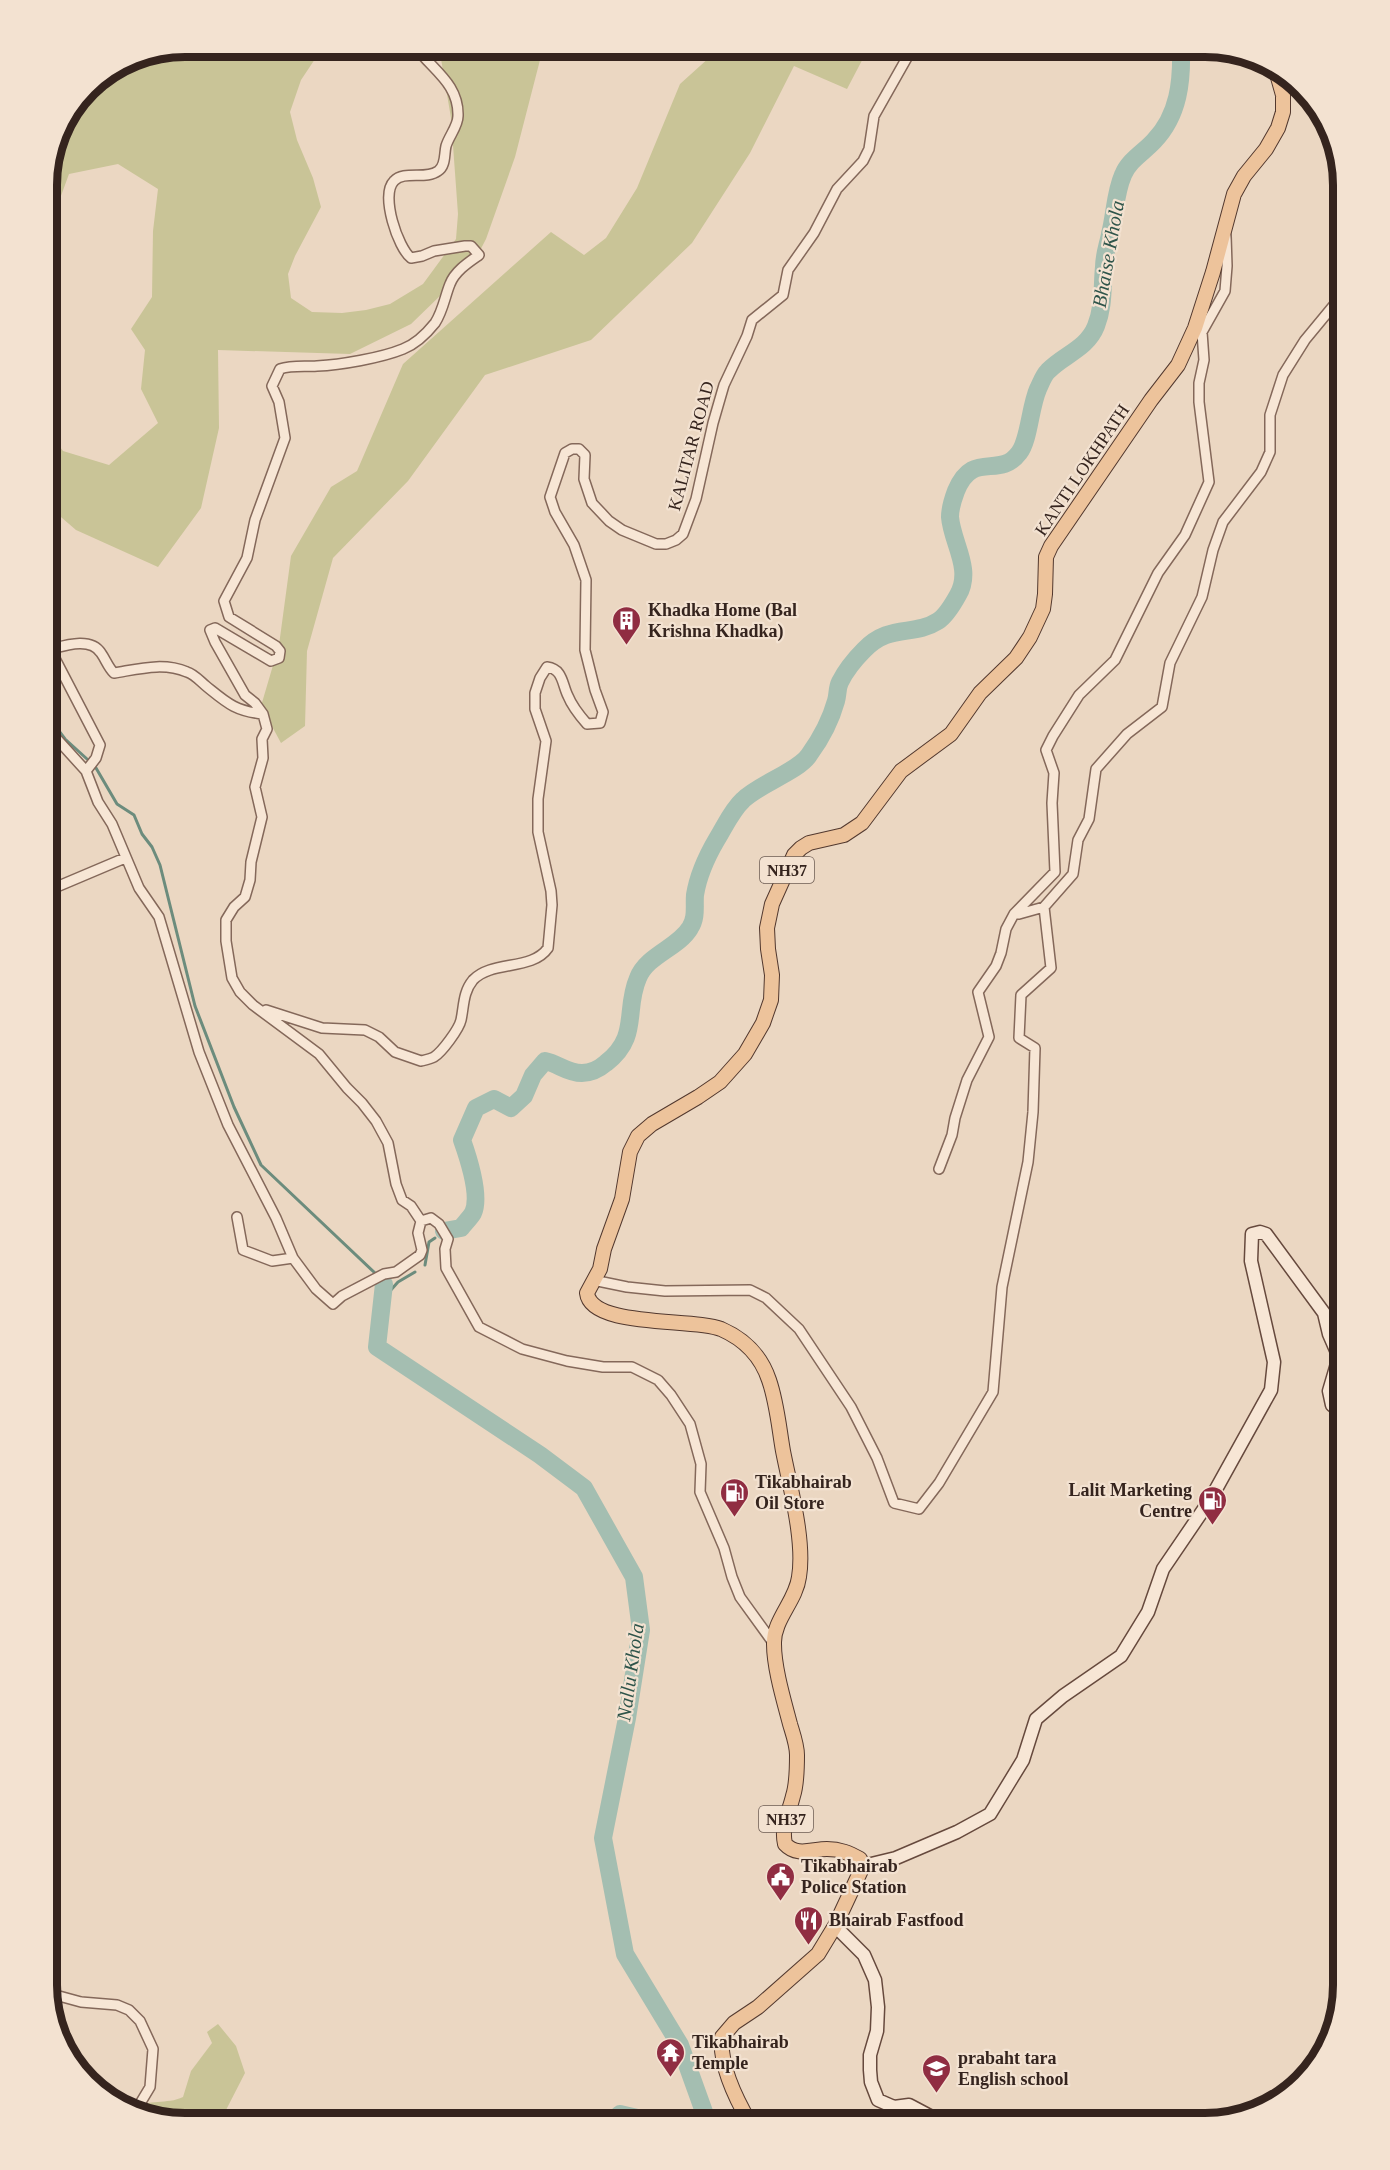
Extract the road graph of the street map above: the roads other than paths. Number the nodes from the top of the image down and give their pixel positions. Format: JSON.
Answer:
{"nodes":[{"id":1,"x":426,"y":57,"type":"edge"},
{"id":2,"x":907,"y":57,"type":"edge"},
{"id":3,"x":1279,"y":81,"type":"edge"},
{"id":4,"x":1226,"y":225,"type":"junction"},
{"id":5,"x":1333,"y":307,"type":"edge"},
{"id":6,"x":57,"y":646,"type":"edge"},
{"id":7,"x":57,"y":662,"type":"edge"},
{"id":8,"x":263,"y":714,"type":"junction"},
{"id":9,"x":57,"y":739,"type":"edge"},
{"id":10,"x":86,"y":771,"type":"junction"},
{"id":11,"x":125,"y":858,"type":"junction"},
{"id":12,"x":57,"y":887,"type":"edge"},
{"id":13,"x":1044,"y":907,"type":"junction"},
{"id":14,"x":1014,"y":914,"type":"junction"},
{"id":15,"x":253,"y":1005,"type":"junction"},
{"id":16,"x":939,"y":1169,"type":"dead end"},
{"id":17,"x":237,"y":1217,"type":"dead end"},
{"id":18,"x":421,"y":1221,"type":"junction"},
{"id":19,"x":293,"y":1258,"type":"junction"},
{"id":20,"x":593,"y":1280,"type":"junction"},
{"id":21,"x":1333,"y":1332,"type":"edge"},
{"id":22,"x":1329,"y":1334,"type":"junction"},
{"id":23,"x":1333,"y":1343,"type":"edge"},
{"id":24,"x":1333,"y":1377,"type":"edge"},
{"id":25,"x":1333,"y":1406,"type":"edge"},
{"id":26,"x":774,"y":1644,"type":"junction"},
{"id":27,"x":863,"y":1866,"type":"junction"},
{"id":28,"x":835,"y":1926,"type":"junction"},
{"id":29,"x":57,"y":1996,"type":"edge"},
{"id":30,"x":139,"y":2104,"type":"edge"},
{"id":31,"x":745,"y":2113,"type":"edge"},
{"id":32,"x":924,"y":2113,"type":"edge"}],
"edges":[{"from":1,"to":8,"type":"street"},
{"from":2,"to":15,"type":"street","name":"KALITAR ROAD"},
{"from":3,"to":4,"type":"main road","name":"KANTI LOKHPATH","number":"NH37"},
{"from":4,"to":14,"type":"street"},
{"from":4,"to":20,"type":"main road","name":"KANTI LOKHPATH","number":"NH37"},
{"from":5,"to":13,"type":"street"},
{"from":6,"to":8,"type":"street"},
{"from":7,"to":10,"type":"street"},
{"from":8,"to":15,"type":"street"},
{"from":9,"to":10,"type":"street"},
{"from":10,"to":11,"type":"street"},
{"from":11,"to":12,"type":"street"},
{"from":11,"to":19,"type":"street"},
{"from":13,"to":14,"type":"street"},
{"from":13,"to":20,"type":"street"},
{"from":14,"to":16,"type":"street"},
{"from":15,"to":18,"type":"street"},
{"from":17,"to":19,"type":"street"},
{"from":18,"to":19,"type":"street"},
{"from":18,"to":26,"type":"street"},
{"from":20,"to":26,"type":"main road","name":"KANTI LOKHPATH","number":"NH37"},
{"from":21,"to":22,"type":"street"},
{"from":22,"to":23,"type":"street"},
{"from":22,"to":27,"type":"street"},
{"from":24,"to":25,"type":"street"},
{"from":26,"to":27,"type":"main road","name":"KANTI LOKHPATH","number":"NH37"},
{"from":27,"to":28,"type":"main road"},
{"from":28,"to":31,"type":"main road"},
{"from":28,"to":32,"type":"street"},
{"from":29,"to":30,"type":"street"}]}
